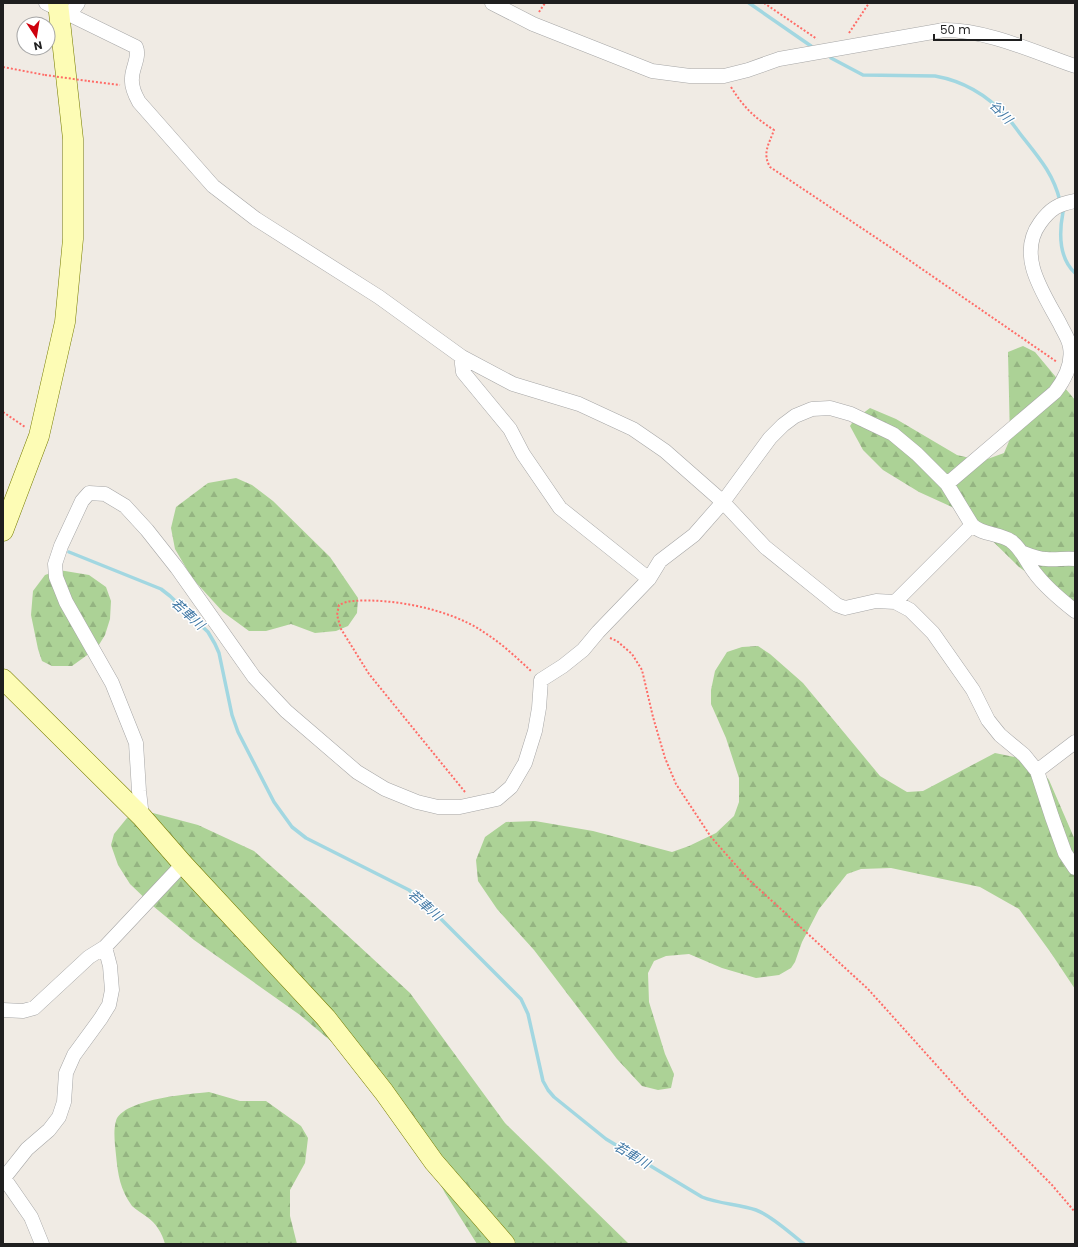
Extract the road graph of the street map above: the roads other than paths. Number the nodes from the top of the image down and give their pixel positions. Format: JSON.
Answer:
{"nodes":[{"id":1,"x":78,"y":3,"type":"edge"},
{"id":2,"x":492,"y":3,"type":"edge"},
{"id":3,"x":58,"y":8,"type":"edge"},
{"id":4,"x":1075,"y":66,"type":"edge"},
{"id":5,"x":1066,"y":203,"type":"edge"},
{"id":6,"x":462,"y":357,"type":"junction"},
{"id":7,"x":947,"y":484,"type":"junction"},
{"id":8,"x":723,"y":502,"type":"junction"},
{"id":9,"x":972,"y":525,"type":"junction"},
{"id":10,"x":3,"y":531,"type":"edge"},
{"id":11,"x":1021,"y":552,"type":"junction"},
{"id":12,"x":1075,"y":559,"type":"edge"},
{"id":13,"x":649,"y":579,"type":"junction"},
{"id":14,"x":895,"y":602,"type":"junction"},
{"id":15,"x":1075,"y":611,"type":"edge"},
{"id":16,"x":3,"y":679,"type":"edge"},
{"id":17,"x":1075,"y":742,"type":"edge"},
{"id":18,"x":1037,"y":771,"type":"junction"},
{"id":19,"x":142,"y":817,"type":"junction"},
{"id":20,"x":183,"y":864,"type":"junction"},
{"id":21,"x":1075,"y":868,"type":"edge"},
{"id":22,"x":105,"y":947,"type":"junction"},
{"id":23,"x":3,"y":1010,"type":"edge"},
{"id":24,"x":42,"y":1244,"type":"edge"},
{"id":25,"x":506,"y":1244,"type":"edge"}],
"edges":[{"from":1,"to":3,"type":"street"},
{"from":2,"to":4,"type":"street"},
{"from":3,"to":6,"type":"street"},
{"from":3,"to":10,"type":"street"},
{"from":5,"to":7,"type":"street"},
{"from":6,"to":8,"type":"street"},
{"from":6,"to":13,"type":"street"},
{"from":7,"to":8,"type":"street"},
{"from":7,"to":9,"type":"street"},
{"from":8,"to":13,"type":"street"},
{"from":8,"to":14,"type":"street"},
{"from":9,"to":11,"type":"street"},
{"from":9,"to":14,"type":"street"},
{"from":11,"to":12,"type":"street"},
{"from":11,"to":15,"type":"street"},
{"from":13,"to":19,"type":"street"},
{"from":14,"to":18,"type":"street"},
{"from":16,"to":19,"type":"street"},
{"from":17,"to":18,"type":"street"},
{"from":18,"to":21,"type":"street"},
{"from":19,"to":20,"type":"street"},
{"from":20,"to":22,"type":"street"},
{"from":20,"to":25,"type":"street"},
{"from":22,"to":23,"type":"street"},
{"from":22,"to":24,"type":"street"}]}
